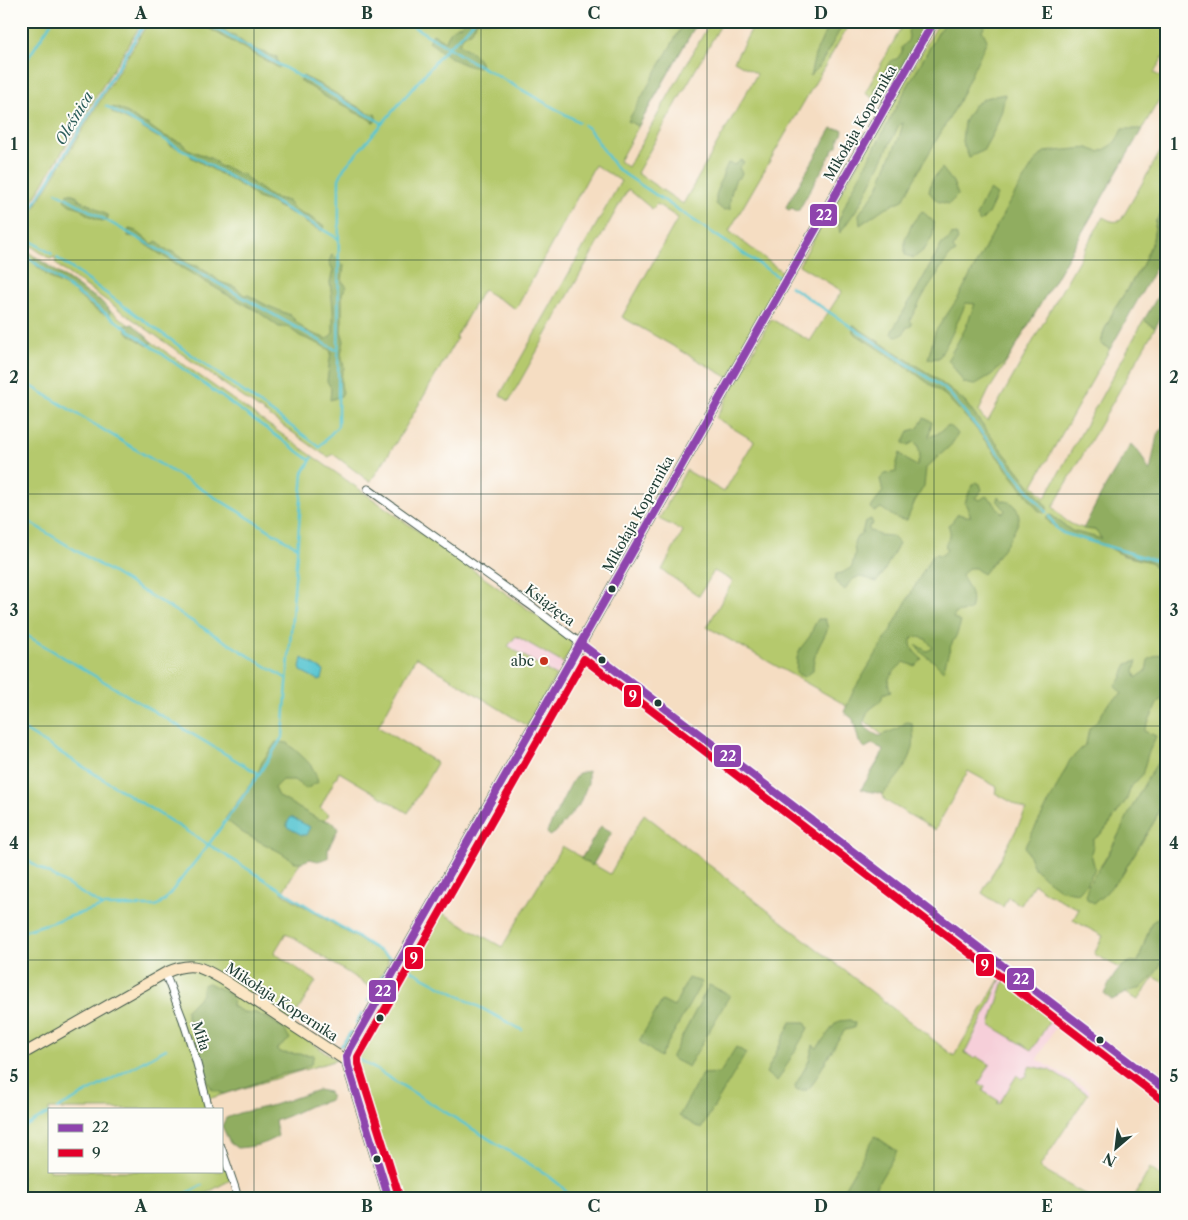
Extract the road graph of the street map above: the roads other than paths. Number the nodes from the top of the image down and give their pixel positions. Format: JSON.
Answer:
{"nodes":[{"id":1,"x":934,"y":21,"type":"edge"},
{"id":2,"x":368,"y":489,"type":"dead end"},
{"id":3,"x":581,"y":644,"type":"junction"},
{"id":4,"x":165,"y":973,"type":"junction"},
{"id":5,"x":21,"y":1055,"type":"edge"},
{"id":6,"x":347,"y":1060,"type":"junction"},
{"id":7,"x":1167,"y":1091,"type":"edge"},
{"id":8,"x":209,"y":1108,"type":"edge"},
{"id":9,"x":222,"y":1151,"type":"edge"},
{"id":10,"x":238,"y":1199,"type":"edge"},
{"id":11,"x":389,"y":1199,"type":"edge"}],
"edges":[{"from":1,"to":3,"type":"street","name":"Mikołaja Kopernika"},
{"from":2,"to":3,"type":"street","name":"Książęca"},
{"from":3,"to":6,"type":"street","name":"Mikołaja Kopernika"},
{"from":3,"to":7,"type":"street","name":"Książęca"},
{"from":4,"to":5,"type":"street","name":"Mikołaja Kopernika"},
{"from":4,"to":6,"type":"street","name":"Mikołaja Kopernika"},
{"from":4,"to":8,"type":"street","name":"Miła"},
{"from":6,"to":11,"type":"street"},
{"from":9,"to":10,"type":"street"}]}
